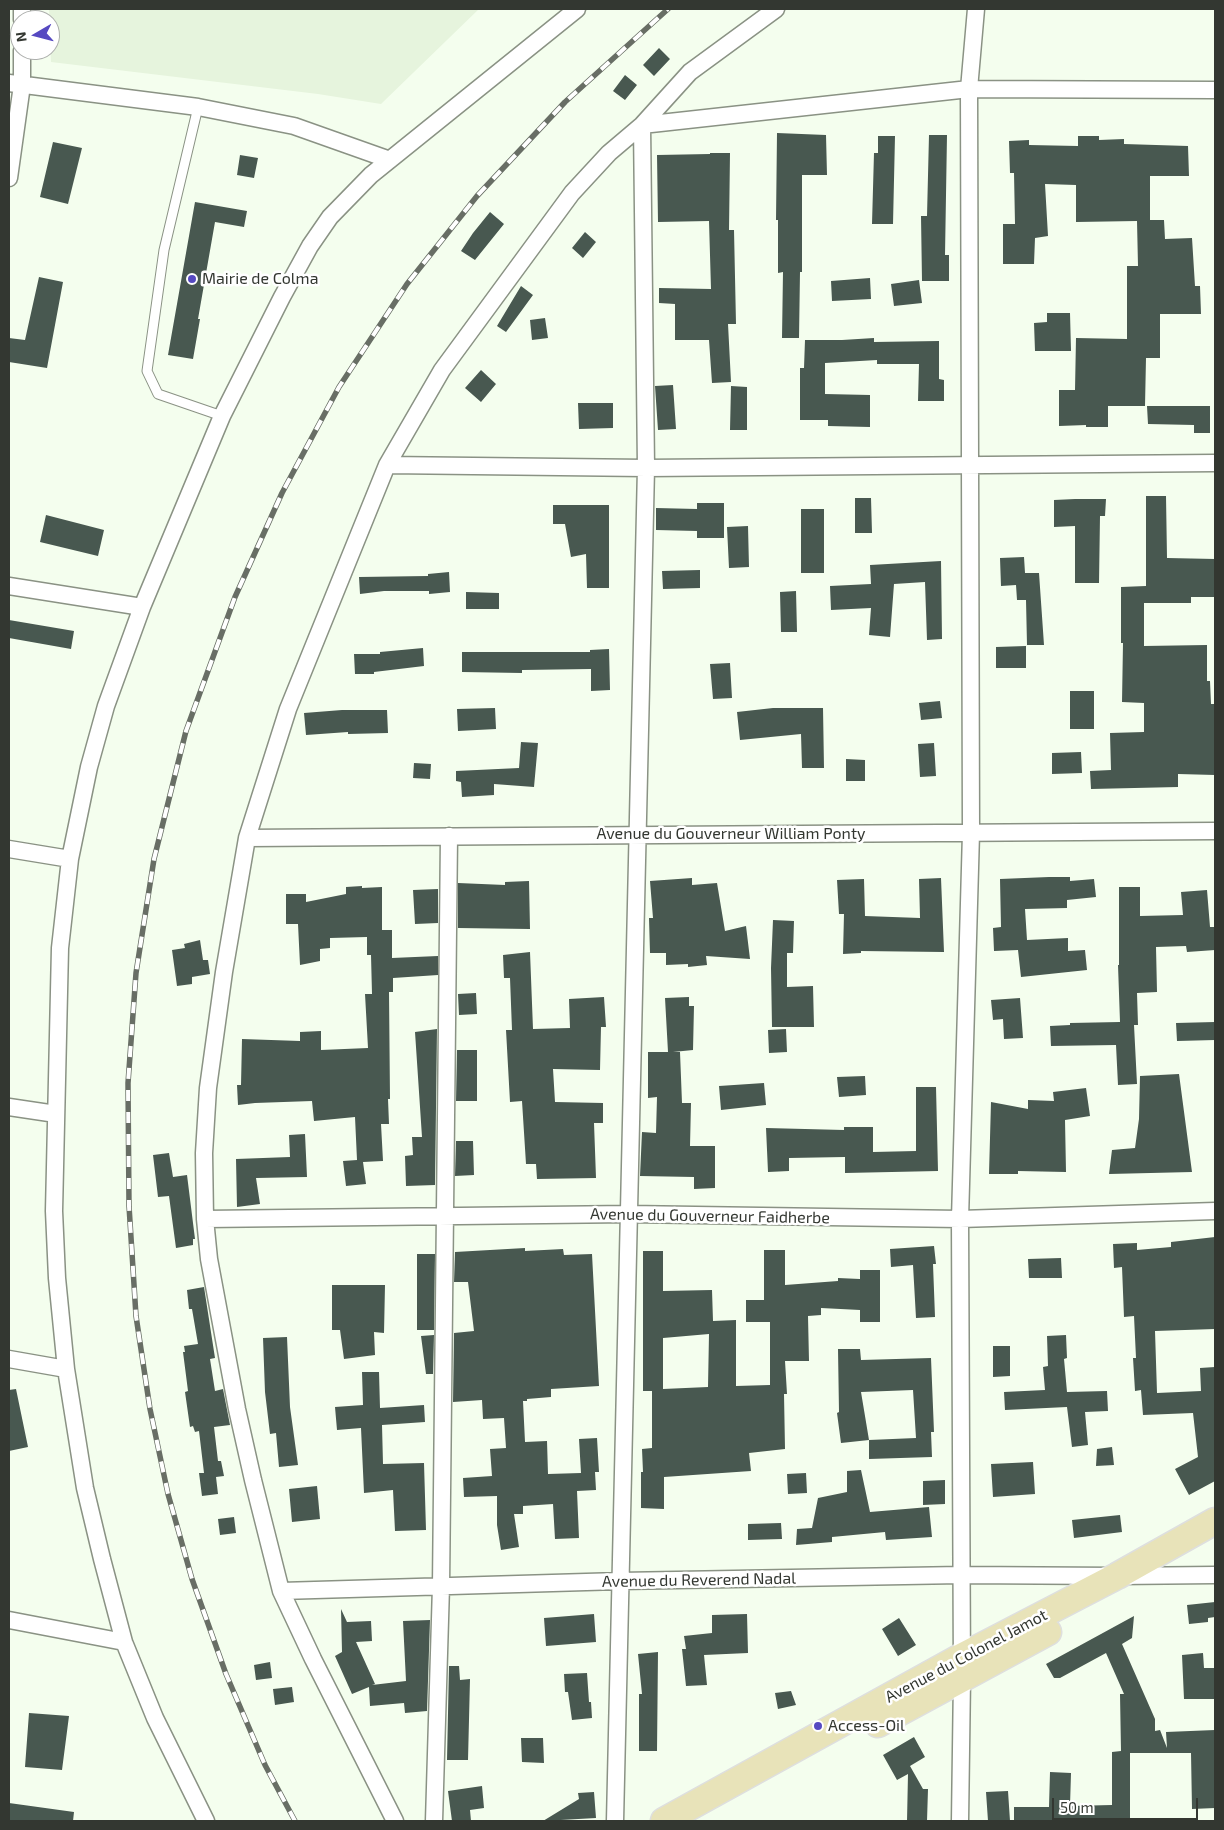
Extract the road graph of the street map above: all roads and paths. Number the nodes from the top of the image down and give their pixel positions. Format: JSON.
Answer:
{"nodes":[{"id":1,"x":577,"y":9,"type":"edge"},
{"id":2,"x":776,"y":9,"type":"edge"},
{"id":3,"x":976,"y":9,"type":"edge"},
{"id":4,"x":20,"y":60,"type":"edge"},
{"id":5,"x":15,"y":84,"type":"edge"},
{"id":6,"x":969,"y":89,"type":"junction"},
{"id":7,"x":1215,"y":90,"type":"edge"},
{"id":8,"x":198,"y":107,"type":"junction"},
{"id":9,"x":642,"y":125,"type":"junction"},
{"id":10,"x":390,"y":160,"type":"junction"},
{"id":11,"x":9,"y":178,"type":"edge"},
{"id":12,"x":222,"y":416,"type":"junction"},
{"id":13,"x":1215,"y":464,"type":"edge"},
{"id":14,"x":387,"y":465,"type":"junction"},
{"id":15,"x":970,"y":466,"type":"junction"},
{"id":16,"x":646,"y":468,"type":"junction"},
{"id":17,"x":9,"y":586,"type":"edge"},
{"id":18,"x":142,"y":607,"type":"junction"},
{"id":19,"x":971,"y":832,"type":"junction"},
{"id":20,"x":1215,"y":832,"type":"edge"},
{"id":21,"x":637,"y":835,"type":"junction"},
{"id":22,"x":449,"y":836,"type":"junction"},
{"id":23,"x":247,"y":838,"type":"junction"},
{"id":24,"x":9,"y":849,"type":"edge"},
{"id":25,"x":70,"y":859,"type":"junction"},
{"id":26,"x":9,"y":1107,"type":"edge"},
{"id":27,"x":56,"y":1114,"type":"junction"},
{"id":28,"x":1215,"y":1211,"type":"edge"},
{"id":29,"x":628,"y":1214,"type":"junction"},
{"id":30,"x":446,"y":1216,"type":"junction"},
{"id":31,"x":205,"y":1219,"type":"junction"},
{"id":32,"x":960,"y":1219,"type":"junction"},
{"id":33,"x":9,"y":1359,"type":"edge"},
{"id":34,"x":66,"y":1368,"type":"junction"},
{"id":35,"x":1215,"y":1521,"type":"edge"},
{"id":36,"x":1215,"y":1541,"type":"edge"},
{"id":37,"x":1154,"y":1574,"type":"junction"},
{"id":38,"x":961,"y":1575,"type":"junction"},
{"id":39,"x":1215,"y":1575,"type":"edge"},
{"id":40,"x":1117,"y":1576,"type":"junction"},
{"id":41,"x":620,"y":1581,"type":"junction"},
{"id":42,"x":441,"y":1586,"type":"junction"},
{"id":43,"x":281,"y":1591,"type":"junction"},
{"id":44,"x":9,"y":1620,"type":"edge"},
{"id":45,"x":124,"y":1642,"type":"junction"},
{"id":46,"x":961,"y":1668,"type":"junction"},
{"id":47,"x":206,"y":1821,"type":"edge"},
{"id":48,"x":395,"y":1821,"type":"edge"},
{"id":49,"x":434,"y":1821,"type":"edge"},
{"id":50,"x":615,"y":1821,"type":"edge"},
{"id":51,"x":664,"y":1821,"type":"edge"},
{"id":52,"x":700,"y":1821,"type":"edge"},
{"id":53,"x":960,"y":1821,"type":"edge"}],
"edges":[{"from":1,"to":10,"type":"street"},
{"from":2,"to":9,"type":"street"},
{"from":3,"to":6,"type":"street"},
{"from":4,"to":5,"type":"street"},
{"from":5,"to":8,"type":"street"},
{"from":5,"to":11,"type":"street"},
{"from":6,"to":7,"type":"street"},
{"from":6,"to":9,"type":"street"},
{"from":6,"to":15,"type":"street"},
{"from":8,"to":10,"type":"street"},
{"from":8,"to":12,"type":"lane"},
{"from":9,"to":14,"type":"street"},
{"from":9,"to":16,"type":"street"},
{"from":10,"to":12,"type":"street"},
{"from":12,"to":18,"type":"street"},
{"from":13,"to":15,"type":"street"},
{"from":14,"to":16,"type":"street"},
{"from":14,"to":23,"type":"street"},
{"from":15,"to":16,"type":"street"},
{"from":15,"to":19,"type":"street"},
{"from":16,"to":21,"type":"street"},
{"from":17,"to":18,"type":"street"},
{"from":18,"to":25,"type":"street"},
{"from":19,"to":20,"type":"street","name":"Avenue du Gouverneur William Ponty"},
{"from":19,"to":21,"type":"street","name":"Avenue du Gouverneur William Ponty"},
{"from":19,"to":32,"type":"street"},
{"from":21,"to":22,"type":"street","name":"Avenue du Gouverneur William Ponty"},
{"from":21,"to":29,"type":"street"},
{"from":22,"to":23,"type":"street","name":"Avenue du Gouverneur William Ponty"},
{"from":22,"to":30,"type":"street"},
{"from":23,"to":31,"type":"street"},
{"from":24,"to":25,"type":"street"},
{"from":25,"to":27,"type":"street"},
{"from":26,"to":27,"type":"street"},
{"from":27,"to":34,"type":"street"},
{"from":28,"to":32,"type":"street","name":"Avenue du Gouverneur Faidherbe"},
{"from":29,"to":30,"type":"street","name":"Avenue du Gouverneur Faidherbe"},
{"from":29,"to":32,"type":"street","name":"Avenue du Gouverneur Faidherbe"},
{"from":29,"to":41,"type":"street"},
{"from":30,"to":31,"type":"street","name":"Avenue du Gouverneur Faidherbe"},
{"from":30,"to":42,"type":"street"},
{"from":31,"to":43,"type":"street"},
{"from":32,"to":38,"type":"street"},
{"from":33,"to":34,"type":"street"},
{"from":34,"to":45,"type":"street"},
{"from":35,"to":40,"type":"main road","name":"Avenue du Colonel Jamot"},
{"from":36,"to":37,"type":"main road","name":"Avenue du Colonel Jamot"},
{"from":37,"to":39,"type":"street"},
{"from":37,"to":40,"type":"street","name":"Avenue du Reverend Nadal"},
{"from":37,"to":46,"type":"main road","name":"Avenue du Colonel Jamot"},
{"from":38,"to":40,"type":"street","name":"Avenue du Reverend Nadal"},
{"from":38,"to":41,"type":"street","name":"Avenue du Reverend Nadal"},
{"from":38,"to":46,"type":"street"},
{"from":40,"to":46,"type":"main road","name":"Avenue du Colonel Jamot"},
{"from":41,"to":42,"type":"street","name":"Avenue du Reverend Nadal"},
{"from":41,"to":50,"type":"street"},
{"from":42,"to":43,"type":"street","name":"Avenue du Reverend Nadal"},
{"from":42,"to":49,"type":"street"},
{"from":43,"to":48,"type":"street"},
{"from":44,"to":45,"type":"street"},
{"from":45,"to":47,"type":"street"},
{"from":46,"to":51,"type":"main road","name":"Avenue du Colonel Jamot"},
{"from":46,"to":52,"type":"main road","name":"Avenue du Colonel Jamot"},
{"from":46,"to":53,"type":"street"}]}
